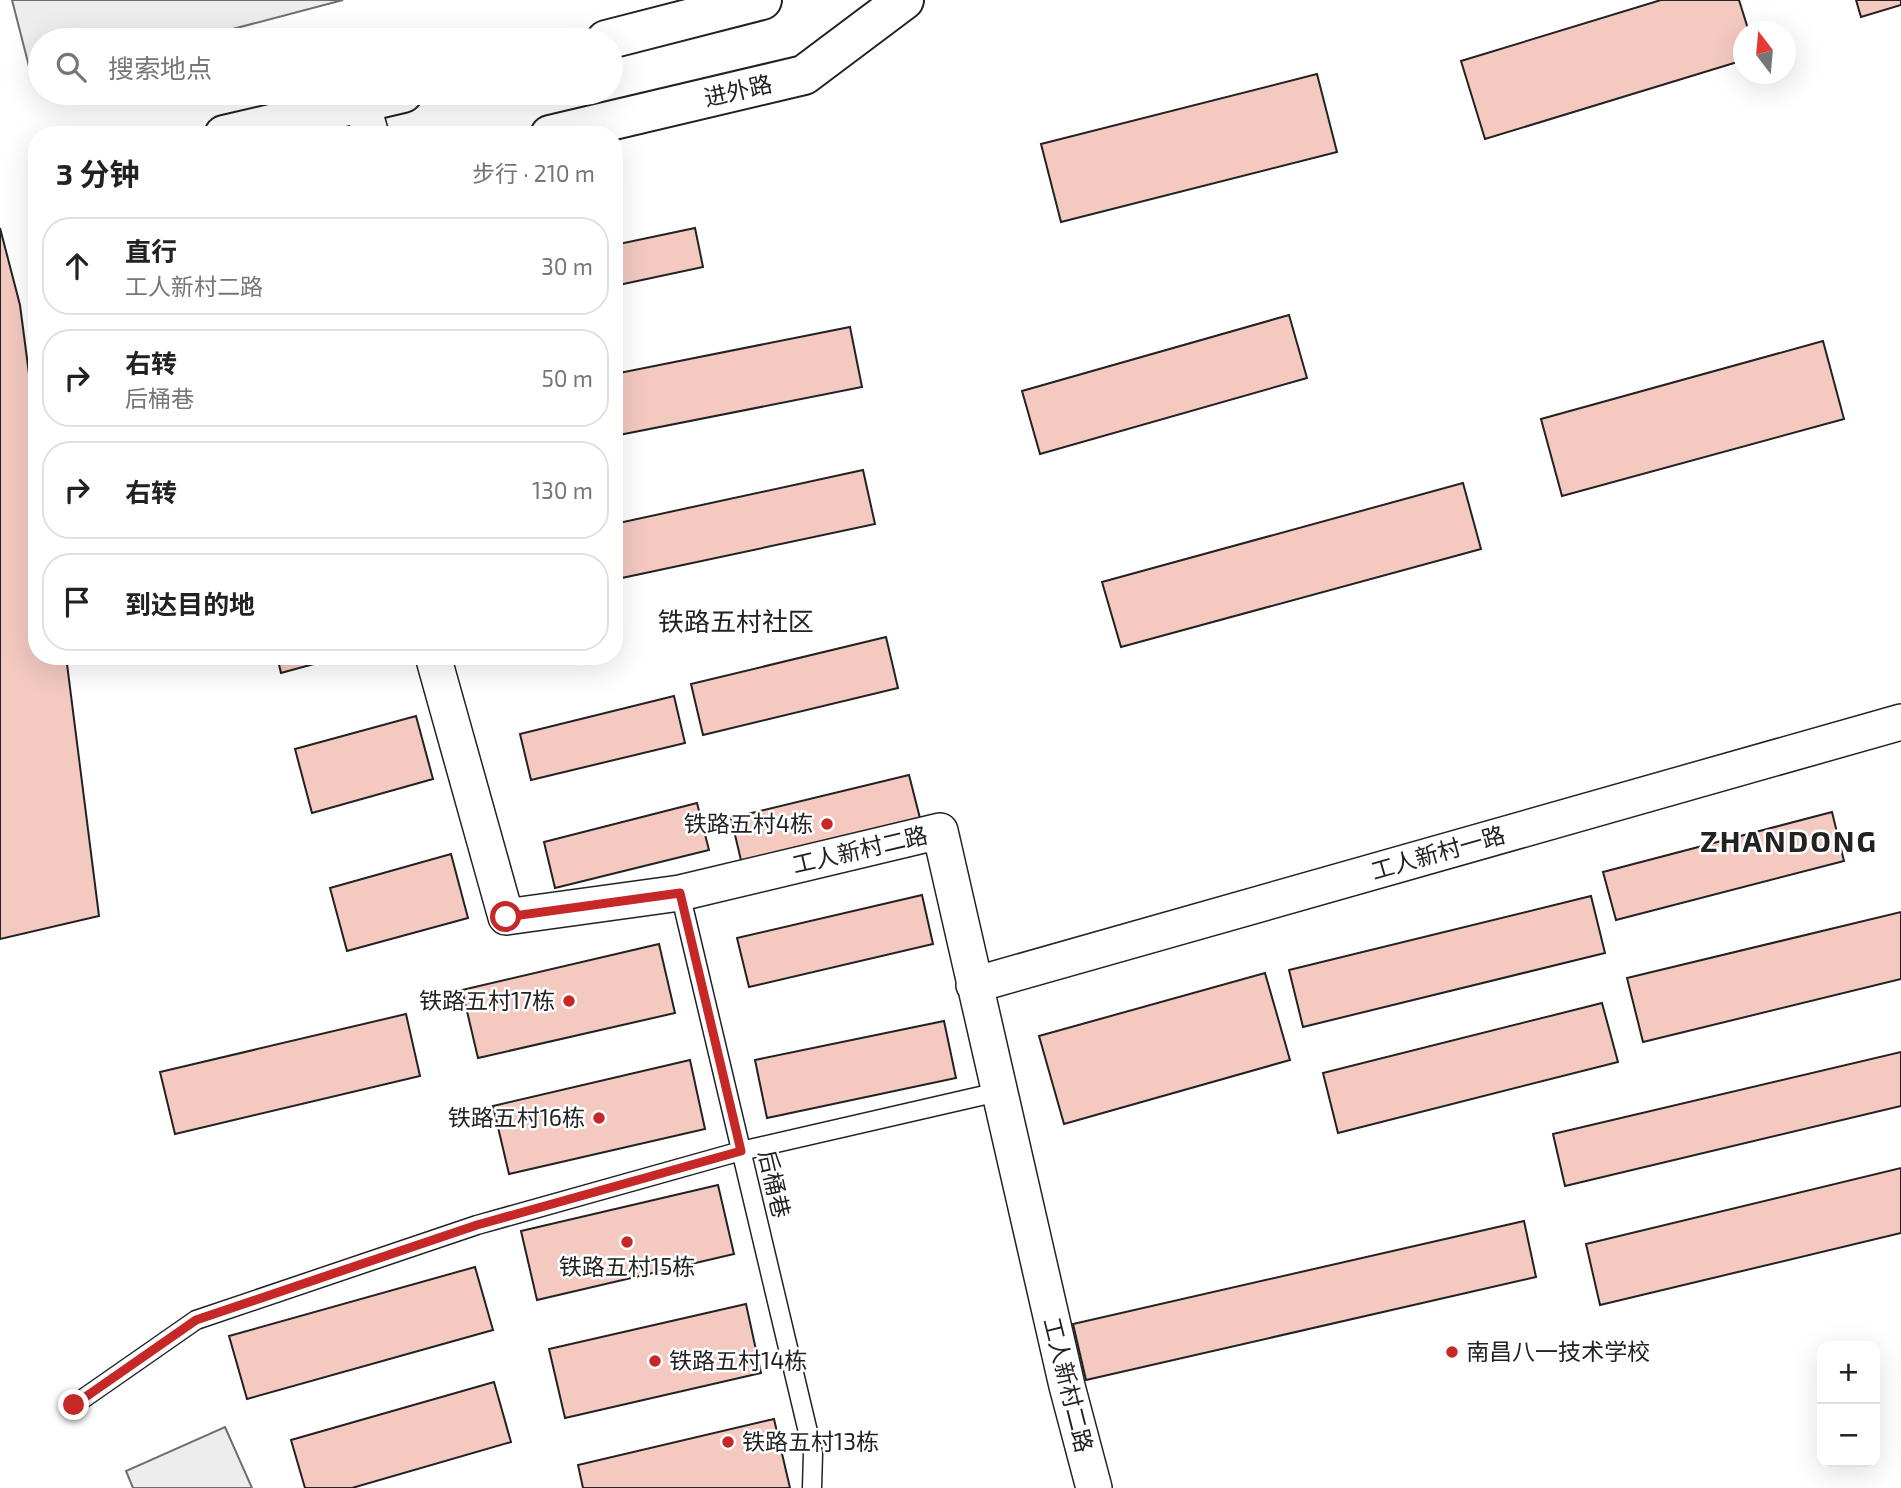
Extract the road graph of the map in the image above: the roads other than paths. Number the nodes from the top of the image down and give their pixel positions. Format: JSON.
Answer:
{"nodes":[{"id":1,"x":762,"y":0,"type":"edge"},
{"id":2,"x":904,"y":0,"type":"edge"},
{"id":3,"x":623,"y":36,"type":"edge"},
{"id":4,"x":386,"y":105,"type":"edge"},
{"id":5,"x":366,"y":119,"type":"edge"},
{"id":6,"x":304,"y":126,"type":"edge"},
{"id":7,"x":588,"y":126,"type":"edge"},
{"id":8,"x":436,"y":665,"type":"edge"},
{"id":9,"x":1901,"y":722,"type":"edge"},
{"id":10,"x":680,"y":893,"type":"junction"},
{"id":11,"x":974,"y":985,"type":"junction"},
{"id":12,"x":998,"y":1092,"type":"junction"},
{"id":13,"x":741,"y":1151,"type":"junction"},
{"id":14,"x":74,"y":1405,"type":"dead end"},
{"id":15,"x":812,"y":1488,"type":"edge"},
{"id":16,"x":1094,"y":1488,"type":"edge"}],
"edges":[{"from":1,"to":3,"type":"street"},
{"from":2,"to":7,"type":"street","name":"进外路"},
{"from":4,"to":5,"type":"street"},
{"from":5,"to":6,"type":"street"},
{"from":8,"to":10,"type":"street","name":"工人新村二路"},
{"from":9,"to":11,"type":"street","name":"工人新村一路"},
{"from":10,"to":11,"type":"street","name":"工人新村二路"},
{"from":10,"to":13,"type":"lane","name":"后桶巷"},
{"from":11,"to":12,"type":"street","name":"工人新村二路"},
{"from":12,"to":13,"type":"lane"},
{"from":12,"to":16,"type":"street","name":"工人新村二路"},
{"from":13,"to":14,"type":"lane"},
{"from":13,"to":15,"type":"lane","name":"后桶巷"}]}
